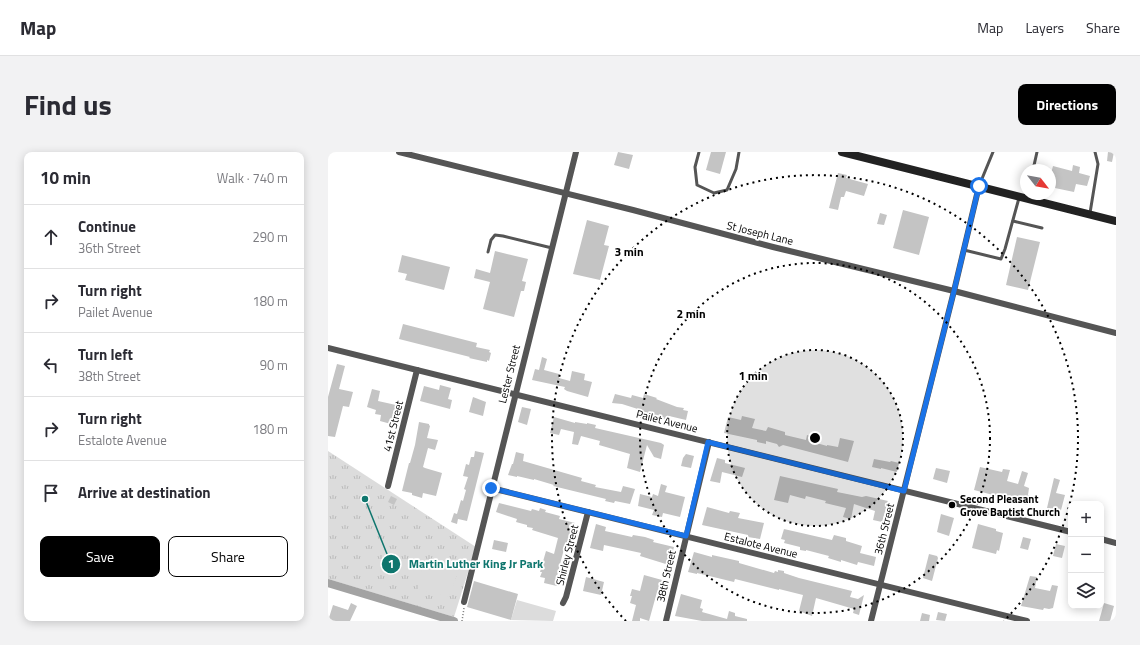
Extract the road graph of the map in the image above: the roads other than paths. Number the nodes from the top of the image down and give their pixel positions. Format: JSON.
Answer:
{"nodes":[{"id":1,"x":399,"y":152,"type":"edge"},
{"id":2,"x":576,"y":152,"type":"edge"},
{"id":3,"x":699,"y":152,"type":"edge"},
{"id":4,"x":739,"y":152,"type":"edge"},
{"id":5,"x":842,"y":152,"type":"edge"},
{"id":6,"x":993,"y":152,"type":"edge"},
{"id":7,"x":1037,"y":152,"type":"edge"},
{"id":8,"x":1095,"y":152,"type":"edge"},
{"id":9,"x":1034,"y":164,"type":"edge"},
{"id":10,"x":979,"y":186,"type":"junction"},
{"id":11,"x":565,"y":194,"type":"junction"},
{"id":12,"x":1020,"y":195,"type":"edge"},
{"id":13,"x":1022,"y":200,"type":"edge"},
{"id":14,"x":1039,"y":200,"type":"edge"},
{"id":15,"x":1090,"y":214,"type":"junction"},
{"id":16,"x":1013,"y":221,"type":"junction"},
{"id":17,"x":1116,"y":221,"type":"edge"},
{"id":18,"x":1042,"y":228,"type":"dead end"},
{"id":19,"x":552,"y":248,"type":"junction"},
{"id":20,"x":964,"y":250,"type":"junction"},
{"id":21,"x":488,"y":252,"type":"dead end"},
{"id":22,"x":954,"y":291,"type":"junction"},
{"id":23,"x":1116,"y":333,"type":"edge"},
{"id":24,"x":328,"y":348,"type":"edge"},
{"id":25,"x":417,"y":370,"type":"junction"},
{"id":26,"x":515,"y":394,"type":"junction"},
{"id":27,"x":708,"y":442,"type":"junction"},
{"id":28,"x":388,"y":486,"type":"dead end"},
{"id":29,"x":491,"y":488,"type":"junction"},
{"id":30,"x":904,"y":491,"type":"junction"},
{"id":31,"x":588,"y":512,"type":"junction"},
{"id":32,"x":1068,"y":531,"type":"edge"},
{"id":33,"x":686,"y":536,"type":"junction"},
{"id":34,"x":1104,"y":540,"type":"edge"},
{"id":35,"x":1116,"y":543,"type":"edge"},
{"id":36,"x":881,"y":585,"type":"junction"},
{"id":37,"x":464,"y":602,"type":"dead end"},
{"id":38,"x":563,"y":603,"type":"dead end"},
{"id":39,"x":666,"y":621,"type":"edge"},
{"id":40,"x":871,"y":621,"type":"edge"},
{"id":41,"x":1026,"y":621,"type":"edge"}],
"edges":[{"from":1,"to":11,"type":"street","name":"St Joseph Lane"},
{"from":2,"to":11,"type":"street","name":"Lester Street"},
{"from":3,"to":4,"type":"lane"},
{"from":5,"to":10,"type":"main road"},
{"from":6,"to":10,"type":"lane"},
{"from":7,"to":9,"type":"lane"},
{"from":8,"to":15,"type":"lane"},
{"from":10,"to":12,"type":"main road"},
{"from":10,"to":20,"type":"street","name":"36th Street"},
{"from":11,"to":19,"type":"street","name":"Lester Street"},
{"from":11,"to":22,"type":"street","name":"St Joseph Lane"},
{"from":13,"to":16,"type":"lane"},
{"from":14,"to":15,"type":"main road"},
{"from":15,"to":17,"type":"main road"},
{"from":16,"to":18,"type":"lane"},
{"from":16,"to":20,"type":"lane"},
{"from":19,"to":21,"type":"lane"},
{"from":19,"to":26,"type":"street","name":"Lester Street"},
{"from":20,"to":22,"type":"street","name":"36th Street"},
{"from":22,"to":23,"type":"street","name":"St Joseph Lane"},
{"from":22,"to":30,"type":"street","name":"36th Street"},
{"from":24,"to":25,"type":"street","name":"Pailet Avenue"},
{"from":25,"to":26,"type":"street","name":"Pailet Avenue"},
{"from":25,"to":28,"type":"street","name":"41st Street"},
{"from":26,"to":27,"type":"street","name":"Pailet Avenue"},
{"from":26,"to":29,"type":"street","name":"Lester Street"},
{"from":27,"to":30,"type":"street","name":"Pailet Avenue"},
{"from":27,"to":33,"type":"street","name":"38th Street"},
{"from":29,"to":31,"type":"street","name":"Estalote Avenue"},
{"from":29,"to":37,"type":"street","name":"Lester Street"},
{"from":30,"to":32,"type":"street","name":"Pailet Avenue"},
{"from":30,"to":36,"type":"street","name":"36th Street"},
{"from":31,"to":33,"type":"street","name":"Estalote Avenue"},
{"from":31,"to":38,"type":"street","name":"Shirley Street"},
{"from":33,"to":36,"type":"street","name":"Estalote Avenue"},
{"from":33,"to":39,"type":"street","name":"38th Street"},
{"from":34,"to":35,"type":"street"},
{"from":36,"to":40,"type":"street","name":"36th Street"},
{"from":36,"to":41,"type":"street","name":"Estalote Avenue"}]}
